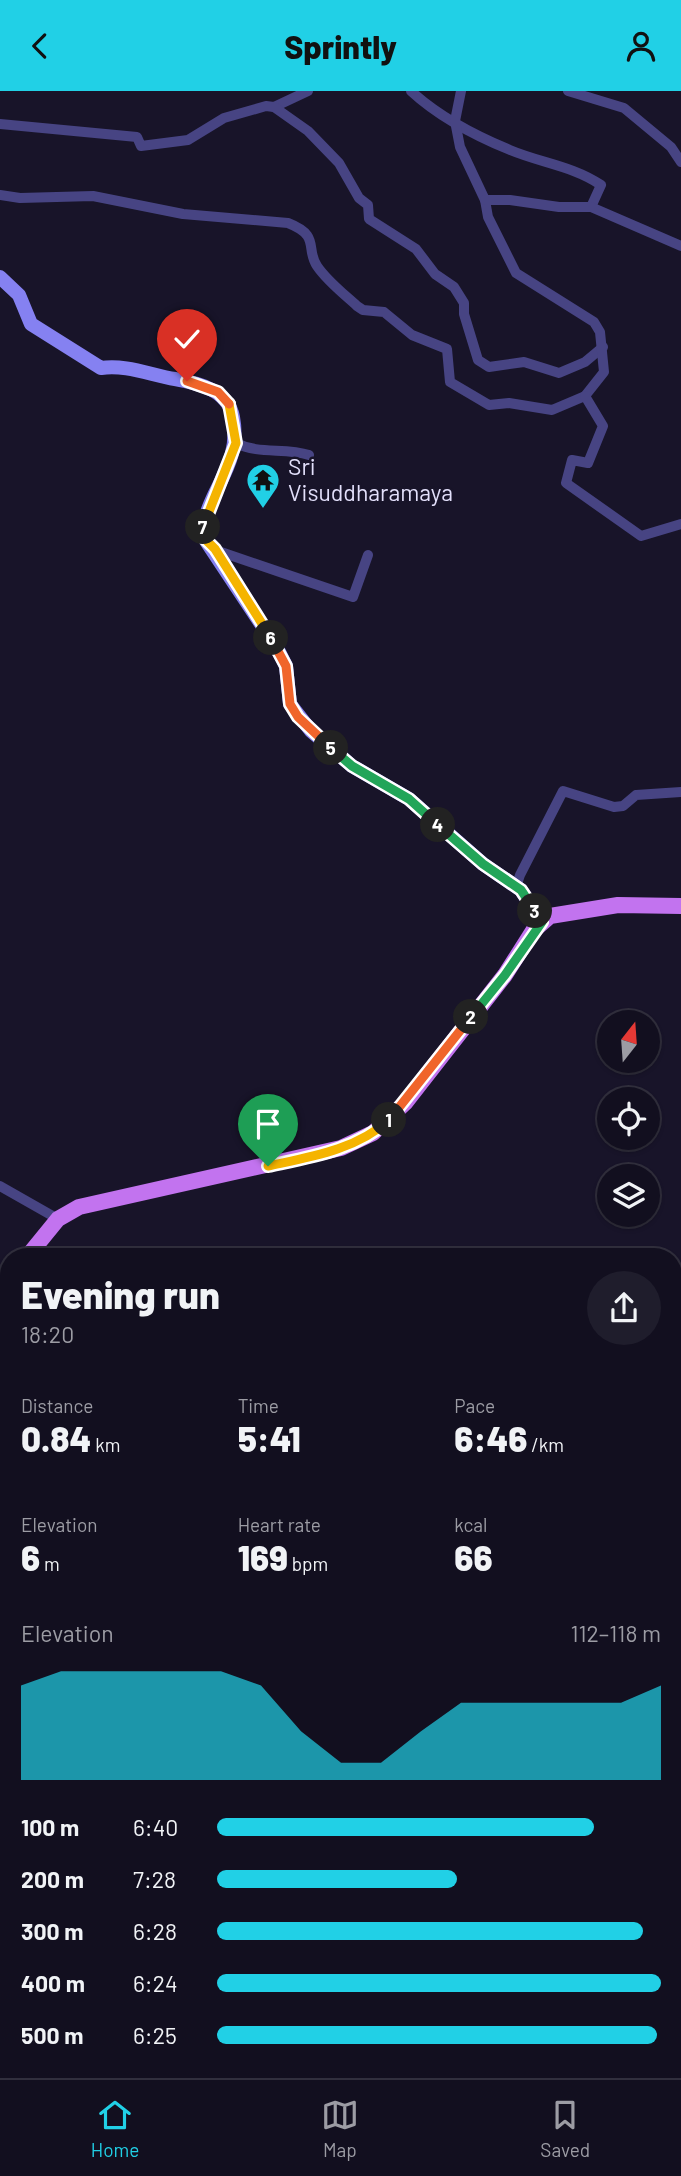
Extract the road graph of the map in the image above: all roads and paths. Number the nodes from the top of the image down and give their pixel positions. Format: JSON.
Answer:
{"nodes":[{"id":1,"x":309,"y":91,"type":"edge"},
{"id":2,"x":411,"y":91,"type":"edge"},
{"id":3,"x":461,"y":91,"type":"edge"},
{"id":4,"x":568,"y":91,"type":"edge"},
{"id":5,"x":274,"y":107,"type":"junction"},
{"id":6,"x":455,"y":121,"type":"junction"},
{"id":7,"x":0,"y":124,"type":"edge"},
{"id":8,"x":681,"y":162,"type":"edge"},
{"id":9,"x":0,"y":195,"type":"edge"},
{"id":10,"x":485,"y":200,"type":"junction"},
{"id":11,"x":591,"y":207,"type":"junction"},
{"id":12,"x":681,"y":246,"type":"edge"},
{"id":13,"x":0,"y":277,"type":"edge"},
{"id":14,"x":603,"y":347,"type":"junction"},
{"id":15,"x":585,"y":396,"type":"junction"},
{"id":16,"x":236,"y":443,"type":"junction"},
{"id":17,"x":309,"y":455,"type":"dead end"},
{"id":18,"x":681,"y":524,"type":"edge"},
{"id":19,"x":215,"y":549,"type":"junction"},
{"id":20,"x":368,"y":555,"type":"dead end"},
{"id":21,"x":681,"y":792,"type":"edge"},
{"id":22,"x":521,"y":890,"type":"junction"},
{"id":23,"x":681,"y":906,"type":"edge"},
{"id":24,"x":542,"y":922,"type":"junction"},
{"id":25,"x":0,"y":1186,"type":"edge"},
{"id":26,"x":58,"y":1219,"type":"junction"},
{"id":27,"x":34,"y":1248,"type":"edge"},
{"id":28,"x":0,"y":1578,"type":"edge"},
{"id":29,"x":0,"y":1593,"type":"edge"}],
"edges":[{"from":1,"to":5,"type":"street"},
{"from":2,"to":6,"type":"street"},
{"from":3,"to":6,"type":"street"},
{"from":4,"to":8,"type":"street"},
{"from":5,"to":7,"type":"street"},
{"from":5,"to":14,"type":"street"},
{"from":6,"to":10,"type":"street"},
{"from":6,"to":11,"type":"street"},
{"from":9,"to":15,"type":"street"},
{"from":10,"to":11,"type":"street"},
{"from":10,"to":14,"type":"street"},
{"from":11,"to":12,"type":"street"},
{"from":13,"to":16,"type":"main road"},
{"from":14,"to":15,"type":"street"},
{"from":15,"to":18,"type":"street"},
{"from":16,"to":17,"type":"street"},
{"from":16,"to":19,"type":"main road"},
{"from":19,"to":20,"type":"street"},
{"from":19,"to":22,"type":"main road"},
{"from":21,"to":22,"type":"street"},
{"from":22,"to":24,"type":"main road"},
{"from":23,"to":24,"type":"main road"},
{"from":24,"to":26,"type":"main road"},
{"from":25,"to":26,"type":"street"},
{"from":26,"to":27,"type":"main road"},
{"from":28,"to":29,"type":"street"}]}
